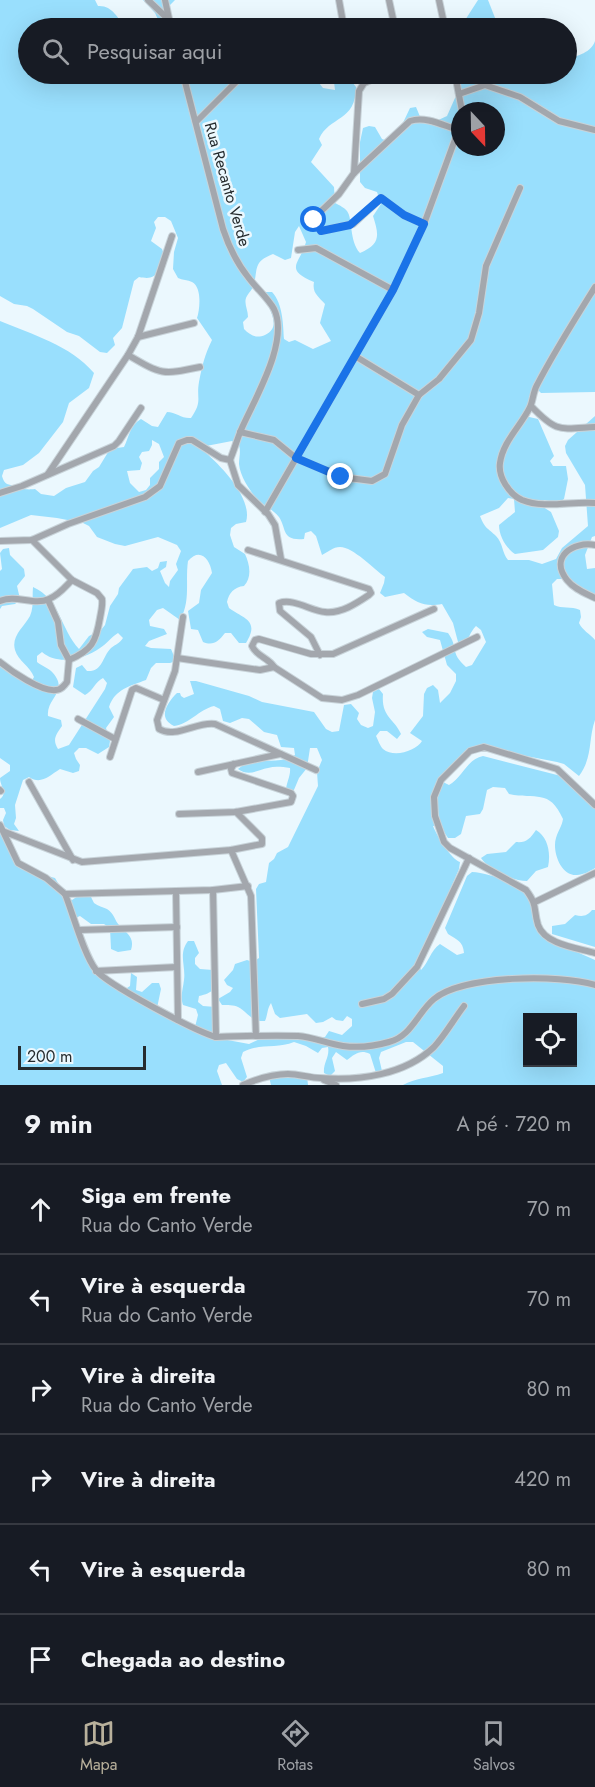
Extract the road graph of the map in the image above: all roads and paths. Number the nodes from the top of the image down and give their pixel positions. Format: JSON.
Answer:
{"nodes":[{"id":1,"x":148,"y":0,"type":"edge"},
{"id":2,"x":165,"y":0,"type":"edge"},
{"id":3,"x":339,"y":0,"type":"edge"},
{"id":4,"x":389,"y":0,"type":"edge"},
{"id":5,"x":439,"y":0,"type":"edge"},
{"id":6,"x":168,"y":18,"type":"joint"},
{"id":7,"x":342,"y":18,"type":"edge"},
{"id":8,"x":393,"y":18,"type":"edge"},
{"id":9,"x":443,"y":18,"type":"edge"},
{"id":10,"x":186,"y":84,"type":"edge"},
{"id":11,"x":234,"y":84,"type":"edge"},
{"id":12,"x":364,"y":84,"type":"edge"},
{"id":13,"x":457,"y":84,"type":"edge"},
{"id":14,"x":459,"y":94,"type":"junction"},
{"id":15,"x":460,"y":102,"type":"edge"},
{"id":16,"x":196,"y":122,"type":"junction"},
{"id":17,"x":451,"y":126,"type":"edge"},
{"id":18,"x":595,"y":130,"type":"edge"},
{"id":19,"x":451,"y":150,"type":"edge"},
{"id":20,"x":354,"y":172,"type":"junction"},
{"id":21,"x":520,"y":188,"type":"dead end"},
{"id":22,"x":424,"y":224,"type":"junction"},
{"id":23,"x":172,"y":236,"type":"dead end"},
{"id":24,"x":298,"y":250,"type":"dead end"},
{"id":25,"x":595,"y":287,"type":"edge"},
{"id":26,"x":393,"y":290,"type":"junction"},
{"id":27,"x":194,"y":323,"type":"dead end"},
{"id":28,"x":138,"y":337,"type":"junction"},
{"id":29,"x":128,"y":355,"type":"junction"},
{"id":30,"x":355,"y":356,"type":"junction"},
{"id":31,"x":200,"y":367,"type":"dead end"},
{"id":32,"x":419,"y":395,"type":"junction"},
{"id":33,"x":531,"y":406,"type":"junction"},
{"id":34,"x":141,"y":408,"type":"dead end"},
{"id":35,"x":595,"y":427,"type":"edge"},
{"id":36,"x":240,"y":432,"type":"junction"},
{"id":37,"x":58,"y":457,"type":"junction"},
{"id":38,"x":296,"y":458,"type":"junction"},
{"id":39,"x":230,"y":460,"type":"junction"},
{"id":40,"x":63,"y":467,"type":"junction"},
{"id":41,"x":48,"y":474,"type":"junction"},
{"id":42,"x":0,"y":493,"type":"edge"},
{"id":43,"x":595,"y":503,"type":"edge"},
{"id":44,"x":266,"y":512,"type":"junction"},
{"id":45,"x":32,"y":540,"type":"junction"},
{"id":46,"x":0,"y":541,"type":"edge"},
{"id":47,"x":595,"y":545,"type":"edge"},
{"id":48,"x":248,"y":550,"type":"dead end"},
{"id":49,"x":281,"y":560,"type":"junction"},
{"id":50,"x":72,"y":580,"type":"junction"},
{"id":51,"x":595,"y":598,"type":"edge"},
{"id":52,"x":48,"y":600,"type":"junction"},
{"id":53,"x":0,"y":601,"type":"edge"},
{"id":54,"x":434,"y":609,"type":"dead end"},
{"id":55,"x":183,"y":617,"type":"dead end"},
{"id":56,"x":477,"y":637,"type":"dead end"},
{"id":57,"x":320,"y":655,"type":"junction"},
{"id":58,"x":177,"y":658,"type":"junction"},
{"id":59,"x":69,"y":660,"type":"junction"},
{"id":60,"x":0,"y":662,"type":"edge"},
{"id":61,"x":274,"y":667,"type":"junction"},
{"id":62,"x":164,"y":700,"type":"junction"},
{"id":63,"x":78,"y":719,"type":"dead end"},
{"id":64,"x":115,"y":740,"type":"junction"},
{"id":65,"x":281,"y":754,"type":"junction"},
{"id":66,"x":110,"y":758,"type":"dead end"},
{"id":67,"x":234,"y":764,"type":"junction"},
{"id":68,"x":316,"y":770,"type":"dead end"},
{"id":69,"x":198,"y":772,"type":"dead end"},
{"id":70,"x":29,"y":782,"type":"dead end"},
{"id":71,"x":595,"y":805,"type":"edge"},
{"id":72,"x":236,"y":812,"type":"junction"},
{"id":73,"x":179,"y":814,"type":"dead end"},
{"id":74,"x":0,"y":825,"type":"edge"},
{"id":75,"x":5,"y":832,"type":"junction"},
{"id":76,"x":231,"y":850,"type":"junction"},
{"id":77,"x":469,"y":858,"type":"junction"},
{"id":78,"x":73,"y":860,"type":"junction"},
{"id":79,"x":595,"y":873,"type":"edge"},
{"id":80,"x":248,"y":886,"type":"junction"},
{"id":81,"x":213,"y":890,"type":"junction"},
{"id":82,"x":176,"y":891,"type":"junction"},
{"id":83,"x":65,"y":894,"type":"junction"},
{"id":84,"x":535,"y":902,"type":"junction"},
{"id":85,"x":177,"y":927,"type":"junction"},
{"id":86,"x":79,"y":930,"type":"junction"},
{"id":87,"x":595,"y":953,"type":"edge"},
{"id":88,"x":177,"y":967,"type":"junction"},
{"id":89,"x":96,"y":971,"type":"junction"},
{"id":90,"x":595,"y":986,"type":"edge"},
{"id":91,"x":362,"y":1004,"type":"dead end"},
{"id":92,"x":464,"y":1006,"type":"dead end"},
{"id":93,"x":178,"y":1020,"type":"junction"},
{"id":94,"x":256,"y":1036,"type":"junction"},
{"id":95,"x":216,"y":1037,"type":"junction"},
{"id":96,"x":321,"y":1078,"type":"junction"},
{"id":97,"x":243,"y":1085,"type":"edge"},
{"id":98,"x":336,"y":1085,"type":"edge"}],
"edges":[{"from":1,"to":6,"type":"street"},
{"from":2,"to":6,"type":"street"},
{"from":3,"to":7,"type":"street"},
{"from":4,"to":8,"type":"street"},
{"from":5,"to":9,"type":"street"},
{"from":10,"to":16,"type":"street","name":"Rua Recanto Verde"},
{"from":11,"to":16,"type":"street"},
{"from":12,"to":20,"type":"street"},
{"from":13,"to":14,"type":"street"},
{"from":14,"to":15,"type":"street"},
{"from":14,"to":18,"type":"street"},
{"from":16,"to":36,"type":"street","name":"Rua Recanto Verde"},
{"from":17,"to":20,"type":"street"},
{"from":19,"to":22,"type":"street"},
{"from":20,"to":22,"type":"street"},
{"from":21,"to":32,"type":"street"},
{"from":22,"to":26,"type":"street"},
{"from":23,"to":28,"type":"street"},
{"from":24,"to":26,"type":"street"},
{"from":25,"to":33,"type":"street"},
{"from":26,"to":30,"type":"street"},
{"from":27,"to":28,"type":"street"},
{"from":28,"to":29,"type":"street"},
{"from":29,"to":31,"type":"street"},
{"from":29,"to":37,"type":"street"},
{"from":30,"to":32,"type":"street"},
{"from":30,"to":38,"type":"street"},
{"from":32,"to":38,"type":"street"},
{"from":33,"to":35,"type":"street"},
{"from":33,"to":43,"type":"street"},
{"from":34,"to":40,"type":"street"},
{"from":36,"to":38,"type":"street"},
{"from":36,"to":39,"type":"street","name":"Rua Recanto Verde"},
{"from":37,"to":40,"type":"street"},
{"from":37,"to":41,"type":"street"},
{"from":38,"to":44,"type":"street"},
{"from":39,"to":44,"type":"street"},
{"from":39,"to":45,"type":"street"},
{"from":40,"to":41,"type":"street"},
{"from":41,"to":42,"type":"street"},
{"from":44,"to":49,"type":"street"},
{"from":45,"to":46,"type":"street"},
{"from":45,"to":50,"type":"street"},
{"from":47,"to":51,"type":"street"},
{"from":48,"to":49,"type":"street"},
{"from":49,"to":57,"type":"street"},
{"from":50,"to":52,"type":"street"},
{"from":50,"to":59,"type":"street"},
{"from":52,"to":53,"type":"street"},
{"from":52,"to":59,"type":"street"},
{"from":54,"to":57,"type":"street"},
{"from":55,"to":58,"type":"street"},
{"from":56,"to":61,"type":"street"},
{"from":57,"to":61,"type":"street"},
{"from":58,"to":61,"type":"street"},
{"from":58,"to":62,"type":"street"},
{"from":59,"to":60,"type":"street"},
{"from":62,"to":64,"type":"street"},
{"from":62,"to":65,"type":"street"},
{"from":63,"to":64,"type":"street"},
{"from":64,"to":66,"type":"street"},
{"from":65,"to":67,"type":"street"},
{"from":65,"to":68,"type":"street"},
{"from":67,"to":69,"type":"street"},
{"from":67,"to":72,"type":"street"},
{"from":70,"to":78,"type":"street"},
{"from":71,"to":77,"type":"street"},
{"from":72,"to":73,"type":"street"},
{"from":72,"to":76,"type":"street"},
{"from":74,"to":75,"type":"street"},
{"from":75,"to":78,"type":"street"},
{"from":75,"to":83,"type":"street"},
{"from":76,"to":78,"type":"street"},
{"from":76,"to":80,"type":"street"},
{"from":77,"to":84,"type":"street"},
{"from":77,"to":91,"type":"street"},
{"from":79,"to":84,"type":"street"},
{"from":80,"to":81,"type":"street"},
{"from":80,"to":94,"type":"street"},
{"from":81,"to":82,"type":"street"},
{"from":81,"to":95,"type":"street"},
{"from":82,"to":83,"type":"street"},
{"from":82,"to":85,"type":"street"},
{"from":83,"to":86,"type":"street"},
{"from":84,"to":87,"type":"street"},
{"from":85,"to":86,"type":"street"},
{"from":85,"to":88,"type":"street"},
{"from":86,"to":89,"type":"street"},
{"from":88,"to":89,"type":"street"},
{"from":88,"to":93,"type":"street"},
{"from":89,"to":93,"type":"street"},
{"from":90,"to":94,"type":"street"},
{"from":92,"to":96,"type":"street"},
{"from":93,"to":95,"type":"street"},
{"from":94,"to":95,"type":"street"},
{"from":96,"to":97,"type":"street"},
{"from":96,"to":98,"type":"street"}]}
